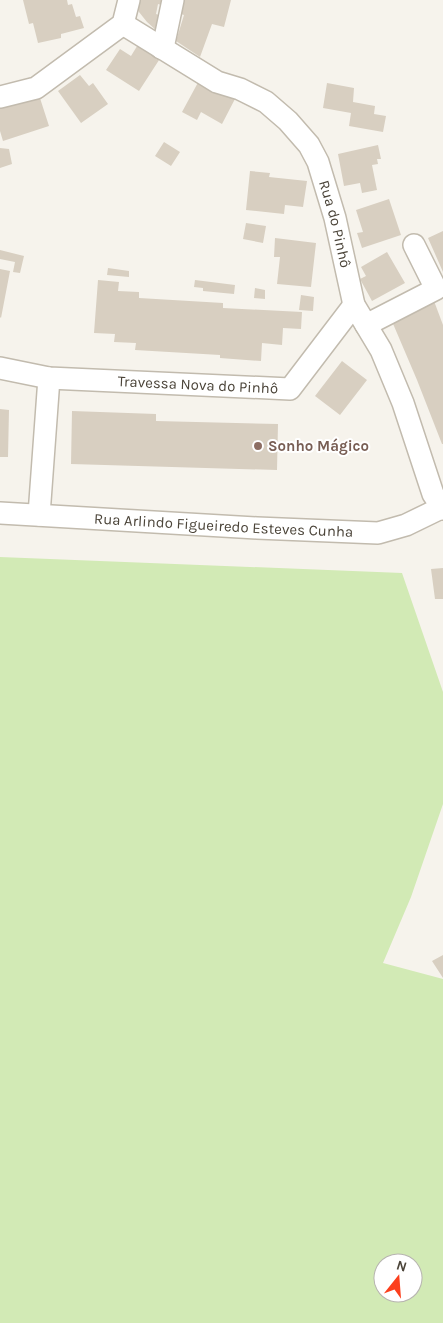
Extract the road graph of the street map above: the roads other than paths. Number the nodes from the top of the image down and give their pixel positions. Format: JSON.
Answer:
{"nodes":[{"id":1,"x":129,"y":0,"type":"edge"},
{"id":2,"x":173,"y":0,"type":"edge"},
{"id":3,"x":123,"y":24,"type":"junction"},
{"id":4,"x":161,"y":48,"type":"junction"},
{"id":5,"x":0,"y":97,"type":"edge"},
{"id":6,"x":414,"y":245,"type":"dead end"},
{"id":7,"x":354,"y":305,"type":"junction"},
{"id":8,"x":366,"y":325,"type":"junction"},
{"id":9,"x":0,"y":368,"type":"edge"},
{"id":10,"x":49,"y":378,"type":"junction"},
{"id":11,"x":442,"y":509,"type":"edge"},
{"id":12,"x":0,"y":513,"type":"edge"},
{"id":13,"x":39,"y":515,"type":"junction"}],
"edges":[{"from":1,"to":3,"type":"street"},
{"from":2,"to":4,"type":"street"},
{"from":3,"to":4,"type":"street","name":"Rua do Pinhô"},
{"from":3,"to":5,"type":"street"},
{"from":4,"to":7,"type":"street","name":"Rua do Pinhô"},
{"from":6,"to":8,"type":"street"},
{"from":7,"to":8,"type":"street","name":"Rua do Pinhô"},
{"from":7,"to":10,"type":"street","name":"Travessa Nova do Pinhô"},
{"from":8,"to":11,"type":"street","name":"Rua do Pinhô"},
{"from":9,"to":10,"type":"street","name":"Travessa Nova do Pinhô"},
{"from":10,"to":13,"type":"street"},
{"from":11,"to":13,"type":"street","name":"Rua Arlindo Figueiredo Esteves Cunha"},
{"from":12,"to":13,"type":"street","name":"Rua Arlindo Figueiredo Esteves Cunha"}]}
